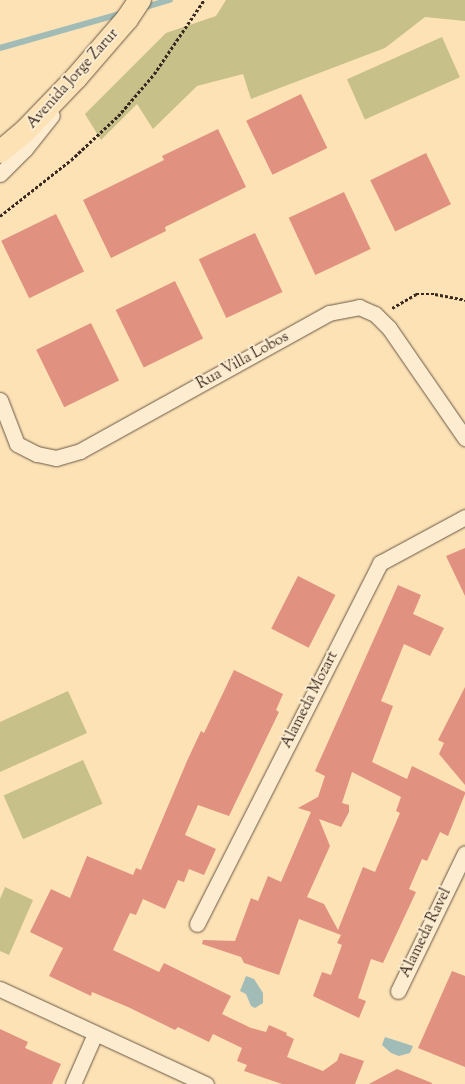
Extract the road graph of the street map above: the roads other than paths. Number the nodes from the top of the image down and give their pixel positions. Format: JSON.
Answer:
{"nodes":[{"id":1,"x":140,"y":0,"type":"edge"},
{"id":2,"x":70,"y":83,"type":"junction"},
{"id":3,"x":0,"y":152,"type":"edge"},
{"id":4,"x":0,"y":174,"type":"edge"},
{"id":5,"x":0,"y":400,"type":"edge"},
{"id":6,"x":465,"y":438,"type":"edge"},
{"id":7,"x":465,"y":517,"type":"edge"},
{"id":8,"x":465,"y":853,"type":"edge"},
{"id":9,"x":197,"y":924,"type":"dead end"},
{"id":10,"x":0,"y":990,"type":"edge"},
{"id":11,"x":398,"y":991,"type":"dead end"},
{"id":12,"x":94,"y":1034,"type":"junction"},
{"id":13,"x":73,"y":1084,"type":"edge"},
{"id":14,"x":206,"y":1084,"type":"edge"}],
"edges":[{"from":1,"to":2,"type":"main road","name":"Avenida Jorge Zarur"},
{"from":2,"to":3,"type":"main road","name":"Avenida Jorge Zarur"},
{"from":2,"to":4,"type":"street"},
{"from":5,"to":6,"type":"street","name":"Rua Villa Lobos"},
{"from":7,"to":9,"type":"street","name":"Alameda Mozart"},
{"from":8,"to":11,"type":"street","name":"Alameda Ravel"},
{"from":10,"to":12,"type":"street"},
{"from":12,"to":13,"type":"street"},
{"from":12,"to":14,"type":"street"}]}
